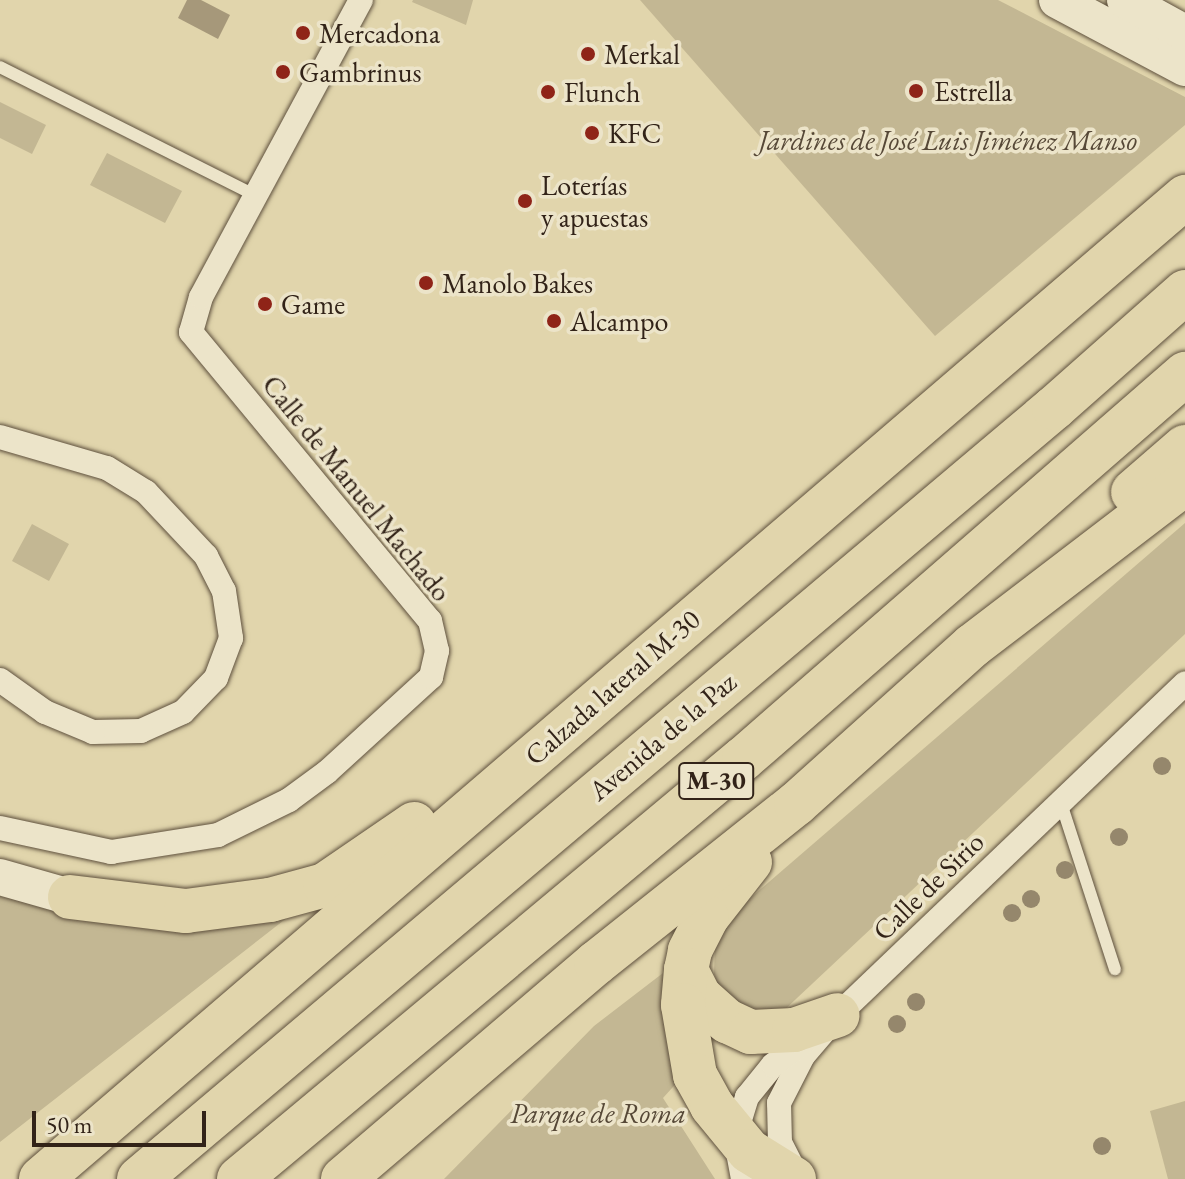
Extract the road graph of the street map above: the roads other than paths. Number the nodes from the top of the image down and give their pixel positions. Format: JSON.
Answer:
{"nodes":[{"id":1,"x":361,"y":0,"type":"edge"},
{"id":2,"x":1057,"y":0,"type":"edge"},
{"id":3,"x":1125,"y":0,"type":"edge"},
{"id":4,"x":1180,"y":48,"type":"edge"},
{"id":5,"x":0,"y":67,"type":"edge"},
{"id":6,"x":255,"y":195,"type":"junction"},
{"id":7,"x":1185,"y":197,"type":"edge"},
{"id":8,"x":1185,"y":292,"type":"edge"},
{"id":9,"x":1185,"y":374,"type":"edge"},
{"id":10,"x":0,"y":437,"type":"edge"},
{"id":11,"x":1185,"y":447,"type":"edge"},
{"id":12,"x":1185,"y":483,"type":"edge"},
{"id":13,"x":731,"y":585,"type":"junction"},
{"id":14,"x":972,"y":646,"type":"junction"},
{"id":15,"x":0,"y":680,"type":"edge"},
{"id":16,"x":1185,"y":683,"type":"edge"},
{"id":17,"x":1060,"y":800,"type":"junction"},
{"id":18,"x":796,"y":804,"type":"junction"},
{"id":19,"x":0,"y":828,"type":"edge"},
{"id":20,"x":0,"y":877,"type":"edge"},
{"id":21,"x":70,"y":897,"type":"joint"},
{"id":22,"x":1115,"y":969,"type":"dead end"},
{"id":23,"x":686,"y":970,"type":"junction"},
{"id":24,"x":838,"y":1015,"type":"junction"},
{"id":25,"x":91,"y":1133,"type":"junction"},
{"id":26,"x":735,"y":1136,"type":"junction"},
{"id":27,"x":23,"y":1179,"type":"edge"},
{"id":28,"x":41,"y":1179,"type":"edge"},
{"id":29,"x":139,"y":1179,"type":"edge"},
{"id":30,"x":239,"y":1179,"type":"edge"},
{"id":31,"x":343,"y":1179,"type":"edge"},
{"id":32,"x":743,"y":1179,"type":"edge"},
{"id":33,"x":794,"y":1179,"type":"edge"},
{"id":34,"x":800,"y":1179,"type":"edge"}],
"edges":[{"from":1,"to":6,"type":"street","name":"Calle de Manuel Machado"},
{"from":2,"to":4,"type":"main road"},
{"from":3,"to":4,"type":"main road"},
{"from":5,"to":6,"type":"lane"},
{"from":6,"to":19,"type":"street","name":"Calle de Manuel Machado"},
{"from":7,"to":13,"type":"highway","name":"Calzada lateral M-30"},
{"from":8,"to":29,"type":"highway","name":"Avenida de la Paz","number":"M-30"},
{"from":9,"to":30,"type":"highway","number":"M-30"},
{"from":10,"to":15,"type":"street"},
{"from":11,"to":14,"type":"highway"},
{"from":12,"to":14,"type":"highway","number":"M-30"},
{"from":13,"to":21,"type":"highway"},
{"from":13,"to":25,"type":"highway","name":"Calzada lateral M-30"},
{"from":14,"to":18,"type":"highway","number":"M-30"},
{"from":16,"to":17,"type":"street","name":"Calle de Sirio"},
{"from":17,"to":22,"type":"lane"},
{"from":17,"to":24,"type":"street","name":"Calle de Sirio"},
{"from":18,"to":23,"type":"highway"},
{"from":18,"to":31,"type":"highway","number":"M-30"},
{"from":20,"to":21,"type":"main road"},
{"from":23,"to":24,"type":"highway"},
{"from":23,"to":26,"type":"highway"},
{"from":24,"to":26,"type":"street","name":"Calle de Sirio"},
{"from":24,"to":34,"type":"street","name":"Calle de Sirio"},
{"from":25,"to":27,"type":"highway"},
{"from":25,"to":28,"type":"highway","name":"Calzada lateral M-30"},
{"from":26,"to":32,"type":"street"},
{"from":26,"to":33,"type":"highway"}]}
